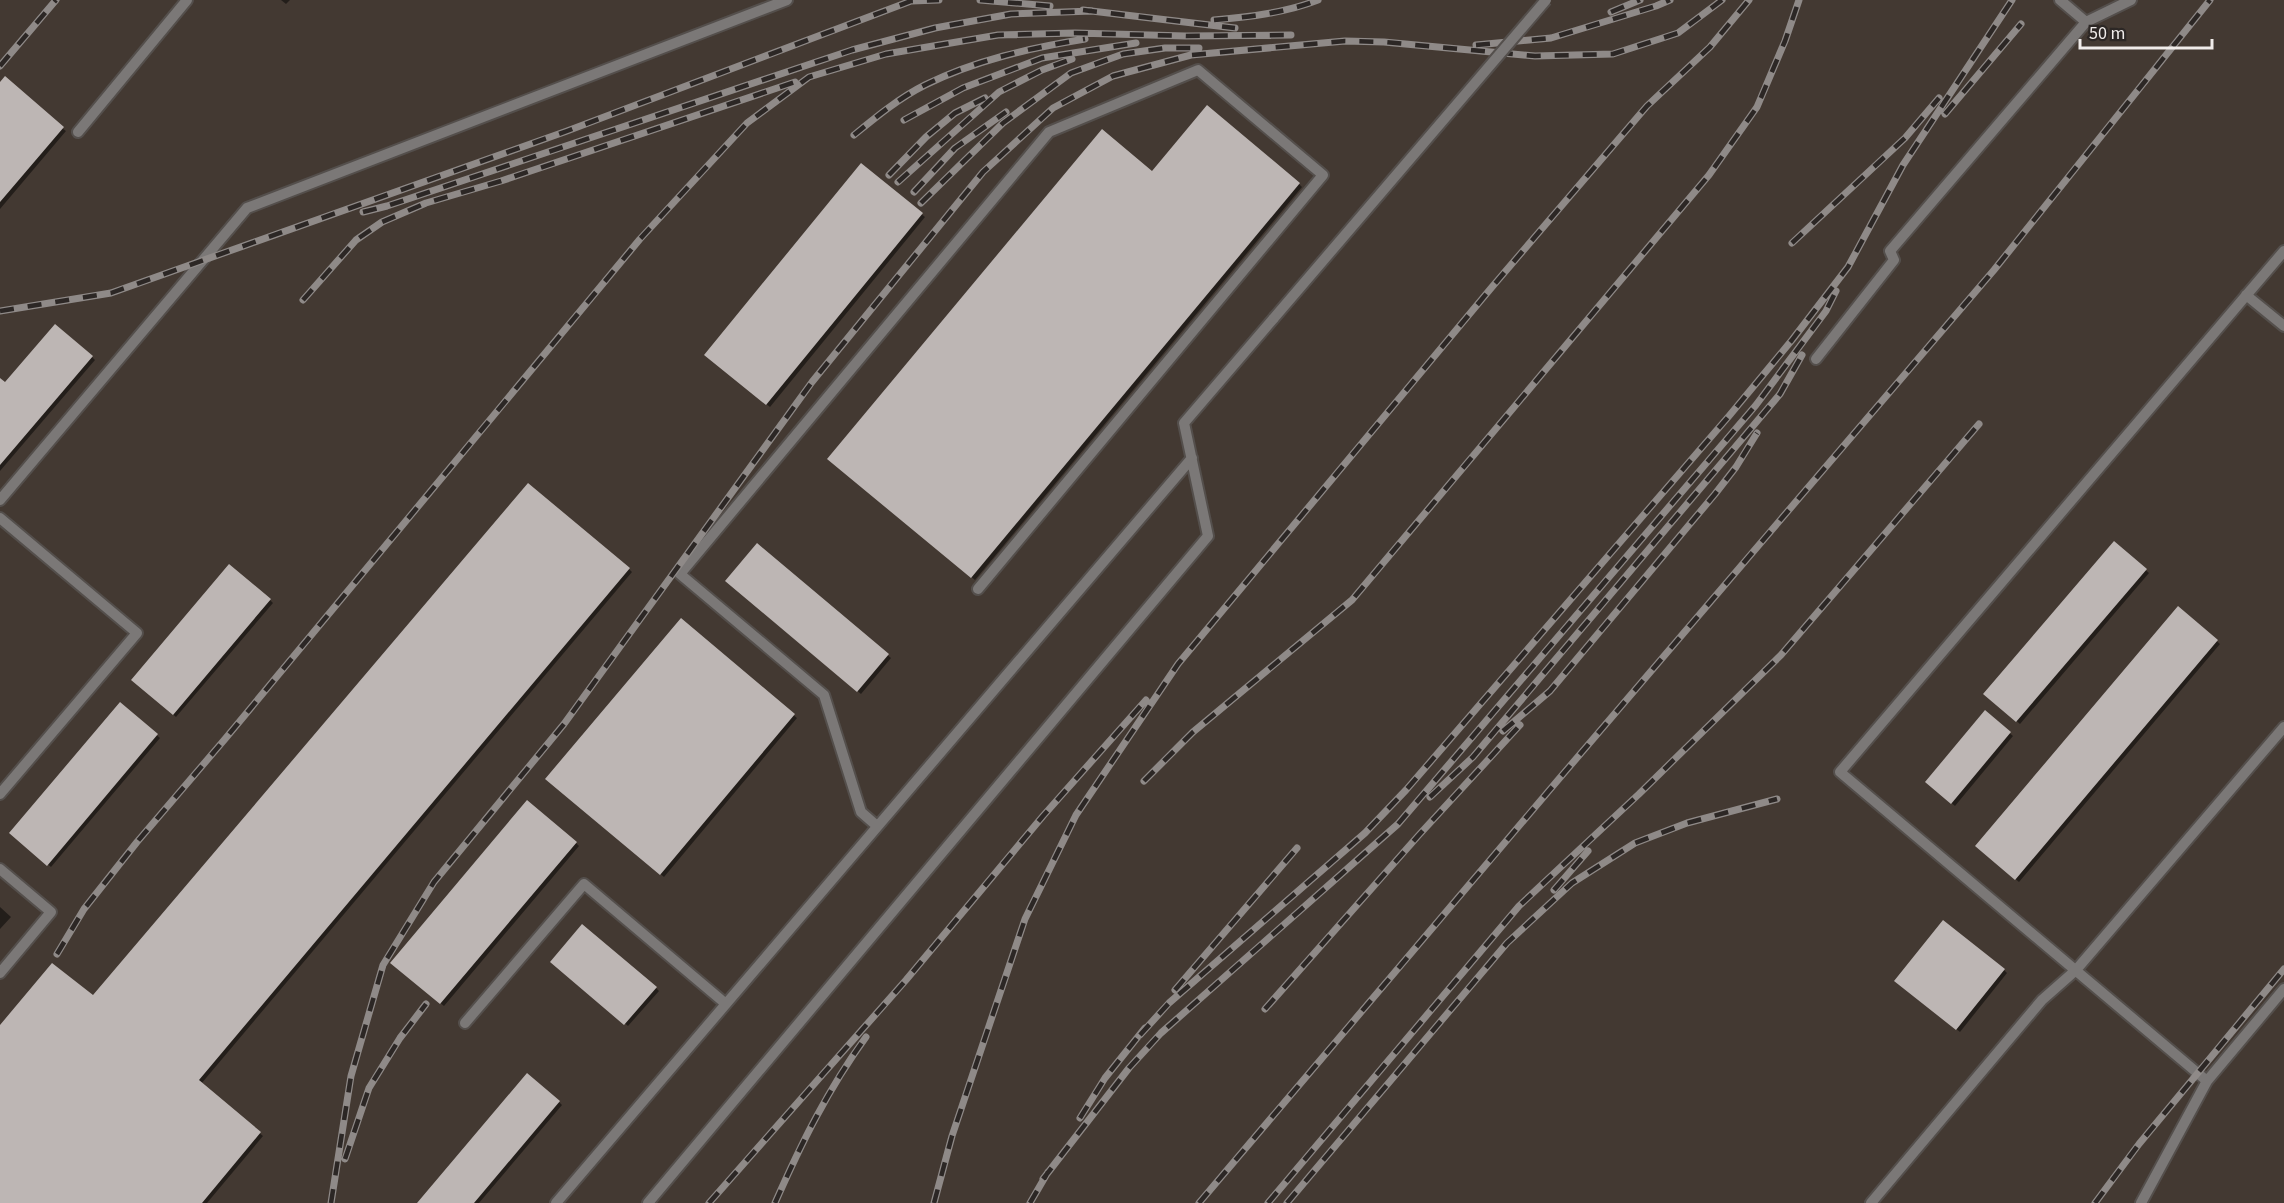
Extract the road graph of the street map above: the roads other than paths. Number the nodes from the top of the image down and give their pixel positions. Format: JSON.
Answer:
{"nodes":[{"id":1,"x":187,"y":0,"type":"edge"},
{"id":2,"x":784,"y":0,"type":"edge"},
{"id":3,"x":1546,"y":0,"type":"edge"},
{"id":4,"x":2060,"y":0,"type":"edge"},
{"id":5,"x":2132,"y":0,"type":"edge"},
{"id":6,"x":2086,"y":22,"type":"junction"},
{"id":7,"x":78,"y":132,"type":"dead end"},
{"id":8,"x":2284,"y":251,"type":"edge"},
{"id":9,"x":2246,"y":295,"type":"junction"},
{"id":10,"x":2284,"y":326,"type":"edge"},
{"id":11,"x":1816,"y":359,"type":"dead end"},
{"id":12,"x":1192,"y":458,"type":"junction"},
{"id":13,"x":0,"y":500,"type":"edge"},
{"id":14,"x":0,"y":518,"type":"edge"},
{"id":15,"x":978,"y":589,"type":"dead end"},
{"id":16,"x":2284,"y":728,"type":"edge"},
{"id":17,"x":0,"y":794,"type":"edge"},
{"id":18,"x":877,"y":826,"type":"junction"},
{"id":19,"x":0,"y":869,"type":"edge"},
{"id":20,"x":2076,"y":970,"type":"junction"},
{"id":21,"x":0,"y":973,"type":"edge"},
{"id":22,"x":2284,"y":989,"type":"edge"},
{"id":23,"x":726,"y":1004,"type":"junction"},
{"id":24,"x":465,"y":1023,"type":"dead end"},
{"id":25,"x":2207,"y":1081,"type":"junction"},
{"id":26,"x":556,"y":1203,"type":"edge"},
{"id":27,"x":648,"y":1203,"type":"edge"},
{"id":28,"x":1872,"y":1203,"type":"edge"},
{"id":29,"x":2141,"y":1203,"type":"edge"}],
"edges":[{"from":1,"to":7,"type":"lane"},
{"from":2,"to":13,"type":"lane"},
{"from":3,"to":12,"type":"lane","bridge":true},
{"from":4,"to":6,"type":"lane"},
{"from":5,"to":6,"type":"lane"},
{"from":6,"to":11,"type":"lane"},
{"from":8,"to":9,"type":"lane"},
{"from":9,"to":10,"type":"lane"},
{"from":9,"to":20,"type":"lane"},
{"from":12,"to":18,"type":"lane"},
{"from":12,"to":27,"type":"lane"},
{"from":14,"to":17,"type":"lane"},
{"from":15,"to":18,"type":"lane"},
{"from":16,"to":20,"type":"lane"},
{"from":18,"to":23,"type":"lane"},
{"from":19,"to":21,"type":"lane"},
{"from":20,"to":25,"type":"lane"},
{"from":20,"to":28,"type":"lane"},
{"from":22,"to":25,"type":"lane"},
{"from":23,"to":24,"type":"lane"},
{"from":23,"to":26,"type":"lane"},
{"from":25,"to":29,"type":"lane"}]}
